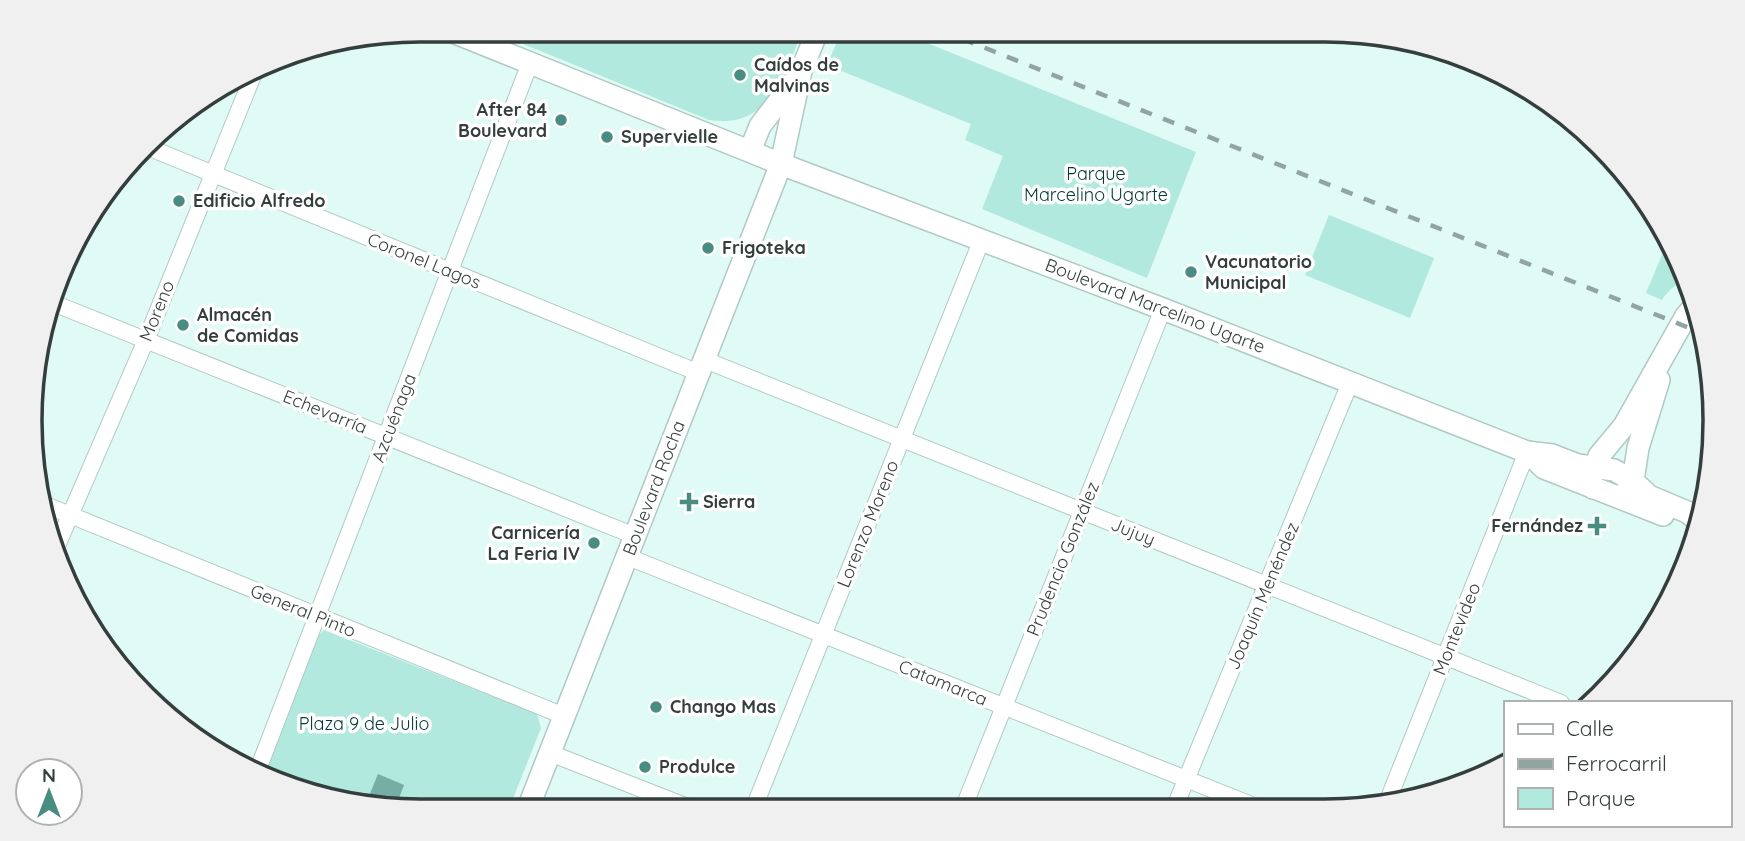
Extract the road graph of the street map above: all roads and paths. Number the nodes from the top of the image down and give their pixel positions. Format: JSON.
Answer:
{"nodes":[{"id":1,"x":478,"y":42,"type":"edge"},
{"id":2,"x":813,"y":42,"type":"edge"},
{"id":3,"x":530,"y":63,"type":"junction"},
{"id":4,"x":801,"y":71,"type":"junction"},
{"id":5,"x":250,"y":83,"type":"edge"},
{"id":6,"x":156,"y":150,"type":"edge"},
{"id":7,"x":750,"y":151,"type":"junction"},
{"id":8,"x":781,"y":164,"type":"junction"},
{"id":9,"x":212,"y":174,"type":"junction"},
{"id":10,"x":982,"y":239,"type":"junction"},
{"id":11,"x":450,"y":272,"type":"junction"},
{"id":12,"x":60,"y":306,"type":"edge"},
{"id":13,"x":1685,"y":307,"type":"edge"},
{"id":14,"x":1163,"y":309,"type":"junction"},
{"id":15,"x":146,"y":340,"type":"junction"},
{"id":16,"x":1666,"y":354,"type":"junction"},
{"id":17,"x":702,"y":366,"type":"junction"},
{"id":18,"x":1350,"y":383,"type":"junction"},
{"id":19,"x":387,"y":437,"type":"junction"},
{"id":20,"x":902,"y":440,"type":"junction"},
{"id":21,"x":1527,"y":452,"type":"junction"},
{"id":22,"x":1595,"y":466,"type":"junction"},
{"id":23,"x":1633,"y":481,"type":"junction"},
{"id":24,"x":1593,"y":488,"type":"junction"},
{"id":25,"x":1618,"y":498,"type":"junction"},
{"id":26,"x":53,"y":509,"type":"edge"},
{"id":27,"x":1082,"y":511,"type":"junction"},
{"id":28,"x":70,"y":515,"type":"junction"},
{"id":29,"x":1690,"y":516,"type":"edge"},
{"id":30,"x":1689,"y":521,"type":"edge"},
{"id":31,"x":635,"y":536,"type":"junction"},
{"id":32,"x":61,"y":537,"type":"edge"},
{"id":33,"x":628,"y":557,"type":"junction"},
{"id":34,"x":1268,"y":585,"type":"junction"},
{"id":35,"x":316,"y":616,"type":"junction"},
{"id":36,"x":823,"y":635,"type":"junction"},
{"id":37,"x":1445,"y":658,"type":"junction"},
{"id":38,"x":1556,"y":701,"type":"edge"},
{"id":39,"x":1004,"y":707,"type":"junction"},
{"id":40,"x":564,"y":716,"type":"junction"},
{"id":41,"x":550,"y":753,"type":"junction"},
{"id":42,"x":260,"y":763,"type":"edge"},
{"id":43,"x":1186,"y":779,"type":"junction"},
{"id":44,"x":1391,"y":793,"type":"edge"},
{"id":45,"x":532,"y":799,"type":"edge"},
{"id":46,"x":667,"y":799,"type":"edge"},
{"id":47,"x":756,"y":799,"type":"edge"},
{"id":48,"x":967,"y":799,"type":"edge"},
{"id":49,"x":1178,"y":799,"type":"edge"},
{"id":50,"x":1236,"y":799,"type":"edge"}],
"edges":[{"from":1,"to":3,"type":"main road","name":"Boulevard Marcelino Ugarte"},
{"from":2,"to":4,"type":"main road"},
{"from":3,"to":7,"type":"main road","name":"Boulevard Marcelino Ugarte"},
{"from":3,"to":11,"type":"street","name":"Azcuénaga"},
{"from":4,"to":7,"type":"main road"},
{"from":4,"to":8,"type":"main road","name":"Boulevard Rocha"},
{"from":5,"to":9,"type":"street","name":"Moreno"},
{"from":6,"to":9,"type":"street","name":"Coronel Lagos"},
{"from":7,"to":8,"type":"main road","name":"Boulevard Marcelino Ugarte"},
{"from":8,"to":10,"type":"main road","name":"Boulevard Marcelino Ugarte"},
{"from":8,"to":17,"type":"main road","name":"Boulevard Rocha"},
{"from":9,"to":11,"type":"street","name":"Coronel Lagos"},
{"from":9,"to":15,"type":"street","name":"Moreno"},
{"from":10,"to":14,"type":"main road","name":"Boulevard Marcelino Ugarte"},
{"from":10,"to":20,"type":"street","name":"Lorenzo Moreno"},
{"from":11,"to":17,"type":"street","name":"Coronel Lagos"},
{"from":11,"to":19,"type":"street","name":"Azcuénaga"},
{"from":12,"to":15,"type":"street","name":"Echevarría"},
{"from":13,"to":16,"type":"main road"},
{"from":14,"to":18,"type":"main road","name":"Boulevard Marcelino Ugarte"},
{"from":14,"to":27,"type":"street","name":"Prudencio González"},
{"from":15,"to":19,"type":"street","name":"Echevarría"},
{"from":15,"to":28,"type":"street","name":"Moreno"},
{"from":16,"to":22,"type":"main road"},
{"from":16,"to":23,"type":"main road"},
{"from":17,"to":20,"type":"street","name":"Jujuy"},
{"from":17,"to":31,"type":"main road","name":"Boulevard Rocha"},
{"from":18,"to":21,"type":"main road","name":"Boulevard Marcelino Ugarte"},
{"from":18,"to":34,"type":"street","name":"Joaquín Menéndez"},
{"from":19,"to":31,"type":"street","name":"Echevarría"},
{"from":19,"to":35,"type":"street","name":"Azcuénaga"},
{"from":20,"to":27,"type":"street","name":"Jujuy"},
{"from":20,"to":36,"type":"street","name":"Lorenzo Moreno"},
{"from":21,"to":22,"type":"main road","name":"Boulevard Marcelino Ugarte"},
{"from":21,"to":24,"type":"main road","name":"Boulevard Marcelino Ugarte"},
{"from":21,"to":37,"type":"street","name":"Montevideo"},
{"from":22,"to":23,"type":"main road","name":"Boulevard Marcelino Ugarte"},
{"from":22,"to":24,"type":"main road"},
{"from":23,"to":25,"type":"main road"},
{"from":23,"to":29,"type":"main road","name":"Boulevard Marcelino Ugarte"},
{"from":24,"to":25,"type":"main road","name":"Boulevard Marcelino Ugarte"},
{"from":25,"to":30,"type":"main road","name":"Boulevard Marcelino Ugarte"},
{"from":26,"to":28,"type":"street","name":"General Pinto"},
{"from":27,"to":34,"type":"street","name":"Jujuy"},
{"from":27,"to":39,"type":"street","name":"Prudencio González"},
{"from":28,"to":32,"type":"street","name":"Moreno"},
{"from":28,"to":35,"type":"street","name":"General Pinto"},
{"from":31,"to":33,"type":"main road","name":"Boulevard Rocha"},
{"from":33,"to":36,"type":"street","name":"Catamarca"},
{"from":33,"to":40,"type":"main road","name":"Boulevard Rocha"},
{"from":34,"to":37,"type":"street","name":"Jujuy"},
{"from":34,"to":43,"type":"street","name":"Joaquín Menéndez"},
{"from":35,"to":40,"type":"street","name":"General Pinto"},
{"from":35,"to":42,"type":"street","name":"Azcuénaga"},
{"from":36,"to":39,"type":"street","name":"Catamarca"},
{"from":36,"to":47,"type":"street","name":"Lorenzo Moreno"},
{"from":37,"to":38,"type":"street","name":"Jujuy"},
{"from":37,"to":44,"type":"street","name":"Montevideo"},
{"from":39,"to":43,"type":"street","name":"Catamarca"},
{"from":39,"to":48,"type":"street","name":"Prudencio González"},
{"from":40,"to":41,"type":"main road","name":"Boulevard Rocha"},
{"from":41,"to":45,"type":"main road","name":"Boulevard Rocha"},
{"from":41,"to":46,"type":"street"},
{"from":43,"to":49,"type":"street","name":"Joaquín Menéndez"},
{"from":43,"to":50,"type":"street","name":"Catamarca"}]}
